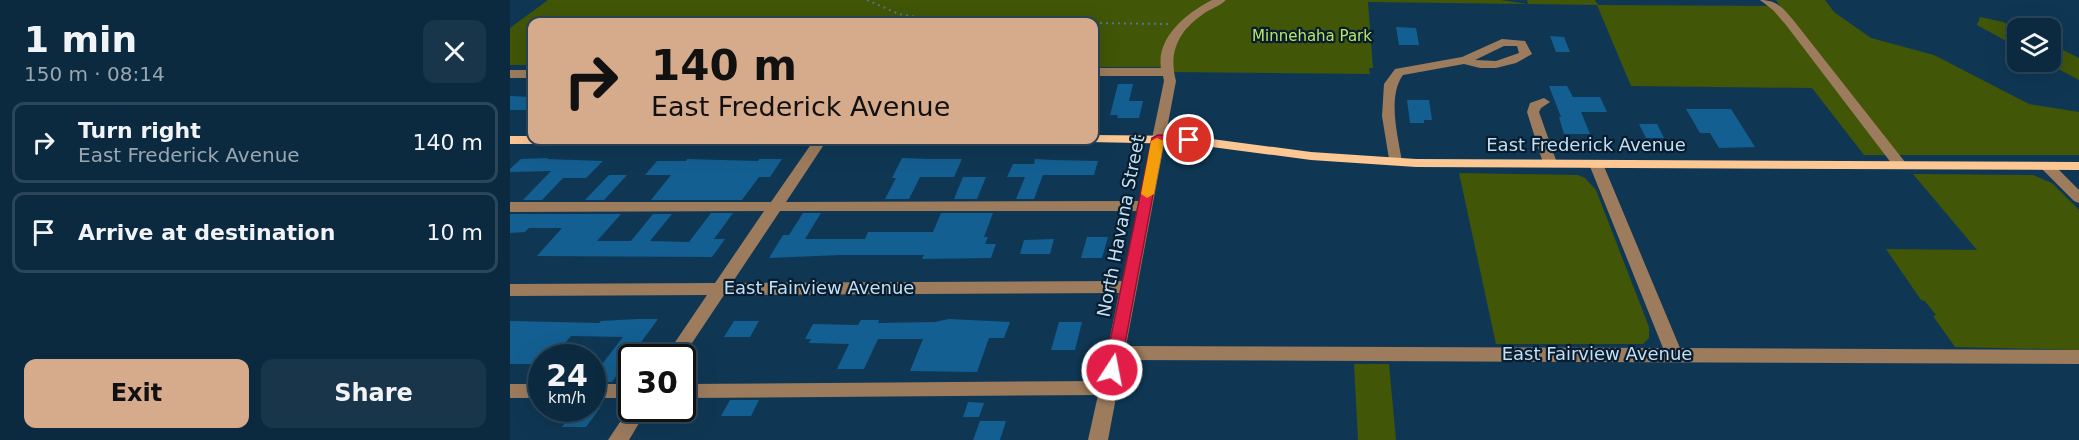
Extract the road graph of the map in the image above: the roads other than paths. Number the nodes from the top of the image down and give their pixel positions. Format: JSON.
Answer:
{"nodes":[{"id":1,"x":1221,"y":0,"type":"edge"},
{"id":2,"x":1765,"y":0,"type":"edge"},
{"id":3,"x":1465,"y":60,"type":"dead end"},
{"id":4,"x":1098,"y":72,"type":"edge"},
{"id":5,"x":1169,"y":72,"type":"junction"},
{"id":6,"x":510,"y":74,"type":"edge"},
{"id":7,"x":528,"y":74,"type":"edge"},
{"id":8,"x":1544,"y":102,"type":"dead end"},
{"id":9,"x":1098,"y":138,"type":"edge"},
{"id":10,"x":1158,"y":138,"type":"junction"},
{"id":11,"x":510,"y":140,"type":"edge"},
{"id":12,"x":528,"y":140,"type":"edge"},
{"id":13,"x":817,"y":144,"type":"edge"},
{"id":14,"x":1395,"y":162,"type":"junction"},
{"id":15,"x":1550,"y":163,"type":"junction"},
{"id":16,"x":1596,"y":164,"type":"junction"},
{"id":17,"x":1900,"y":165,"type":"junction"},
{"id":18,"x":2047,"y":166,"type":"junction"},
{"id":19,"x":2079,"y":166,"type":"edge"},
{"id":20,"x":2079,"y":198,"type":"edge"},
{"id":21,"x":1145,"y":206,"type":"junction"},
{"id":22,"x":510,"y":207,"type":"edge"},
{"id":23,"x":775,"y":208,"type":"junction"},
{"id":24,"x":1129,"y":287,"type":"junction"},
{"id":25,"x":721,"y":289,"type":"junction"},
{"id":26,"x":510,"y":290,"type":"edge"},
{"id":27,"x":683,"y":344,"type":"edge"},
{"id":28,"x":1116,"y":353,"type":"junction"},
{"id":29,"x":1674,"y":354,"type":"junction"},
{"id":30,"x":2079,"y":357,"type":"edge"},
{"id":31,"x":1109,"y":388,"type":"junction"},
{"id":32,"x":510,"y":391,"type":"edge"},
{"id":33,"x":528,"y":391,"type":"edge"},
{"id":34,"x":696,"y":391,"type":"edge"},
{"id":35,"x":630,"y":422,"type":"edge"},
{"id":36,"x":618,"y":440,"type":"edge"},
{"id":37,"x":1098,"y":440,"type":"edge"}],
"edges":[{"from":1,"to":5,"type":"street","name":"North Havana Street"},
{"from":2,"to":17,"type":"street"},
{"from":3,"to":14,"type":"street"},
{"from":4,"to":5,"type":"street"},
{"from":5,"to":10,"type":"street","name":"North Havana Street"},
{"from":6,"to":7,"type":"street"},
{"from":8,"to":15,"type":"street"},
{"from":9,"to":10,"type":"main road","name":"East Frederick Avenue"},
{"from":10,"to":14,"type":"main road","name":"East Frederick Avenue"},
{"from":10,"to":21,"type":"street","name":"North Havana Street"},
{"from":11,"to":12,"type":"main road"},
{"from":13,"to":23,"type":"street"},
{"from":14,"to":15,"type":"main road","name":"East Frederick Avenue"},
{"from":15,"to":16,"type":"main road","name":"East Frederick Avenue"},
{"from":16,"to":17,"type":"main road","name":"East Frederick Avenue"},
{"from":16,"to":29,"type":"street"},
{"from":17,"to":18,"type":"main road","name":"East Frederick Avenue"},
{"from":18,"to":19,"type":"main road","name":"East Frederick Avenue"},
{"from":18,"to":20,"type":"street"},
{"from":21,"to":23,"type":"street"},
{"from":21,"to":24,"type":"street","name":"North Havana Street"},
{"from":22,"to":23,"type":"street"},
{"from":23,"to":25,"type":"street"},
{"from":24,"to":25,"type":"street","name":"East Fairview Avenue"},
{"from":24,"to":28,"type":"street","name":"North Havana Street"},
{"from":25,"to":26,"type":"street","name":"East Fairview Avenue"},
{"from":25,"to":27,"type":"street"},
{"from":28,"to":29,"type":"street","name":"East Fairview Avenue"},
{"from":28,"to":31,"type":"street","name":"North Havana Street"},
{"from":29,"to":30,"type":"street","name":"East Fairview Avenue"},
{"from":31,"to":34,"type":"street"},
{"from":31,"to":37,"type":"street","name":"North Havana Street"},
{"from":32,"to":33,"type":"street"},
{"from":35,"to":36,"type":"street"}]}
